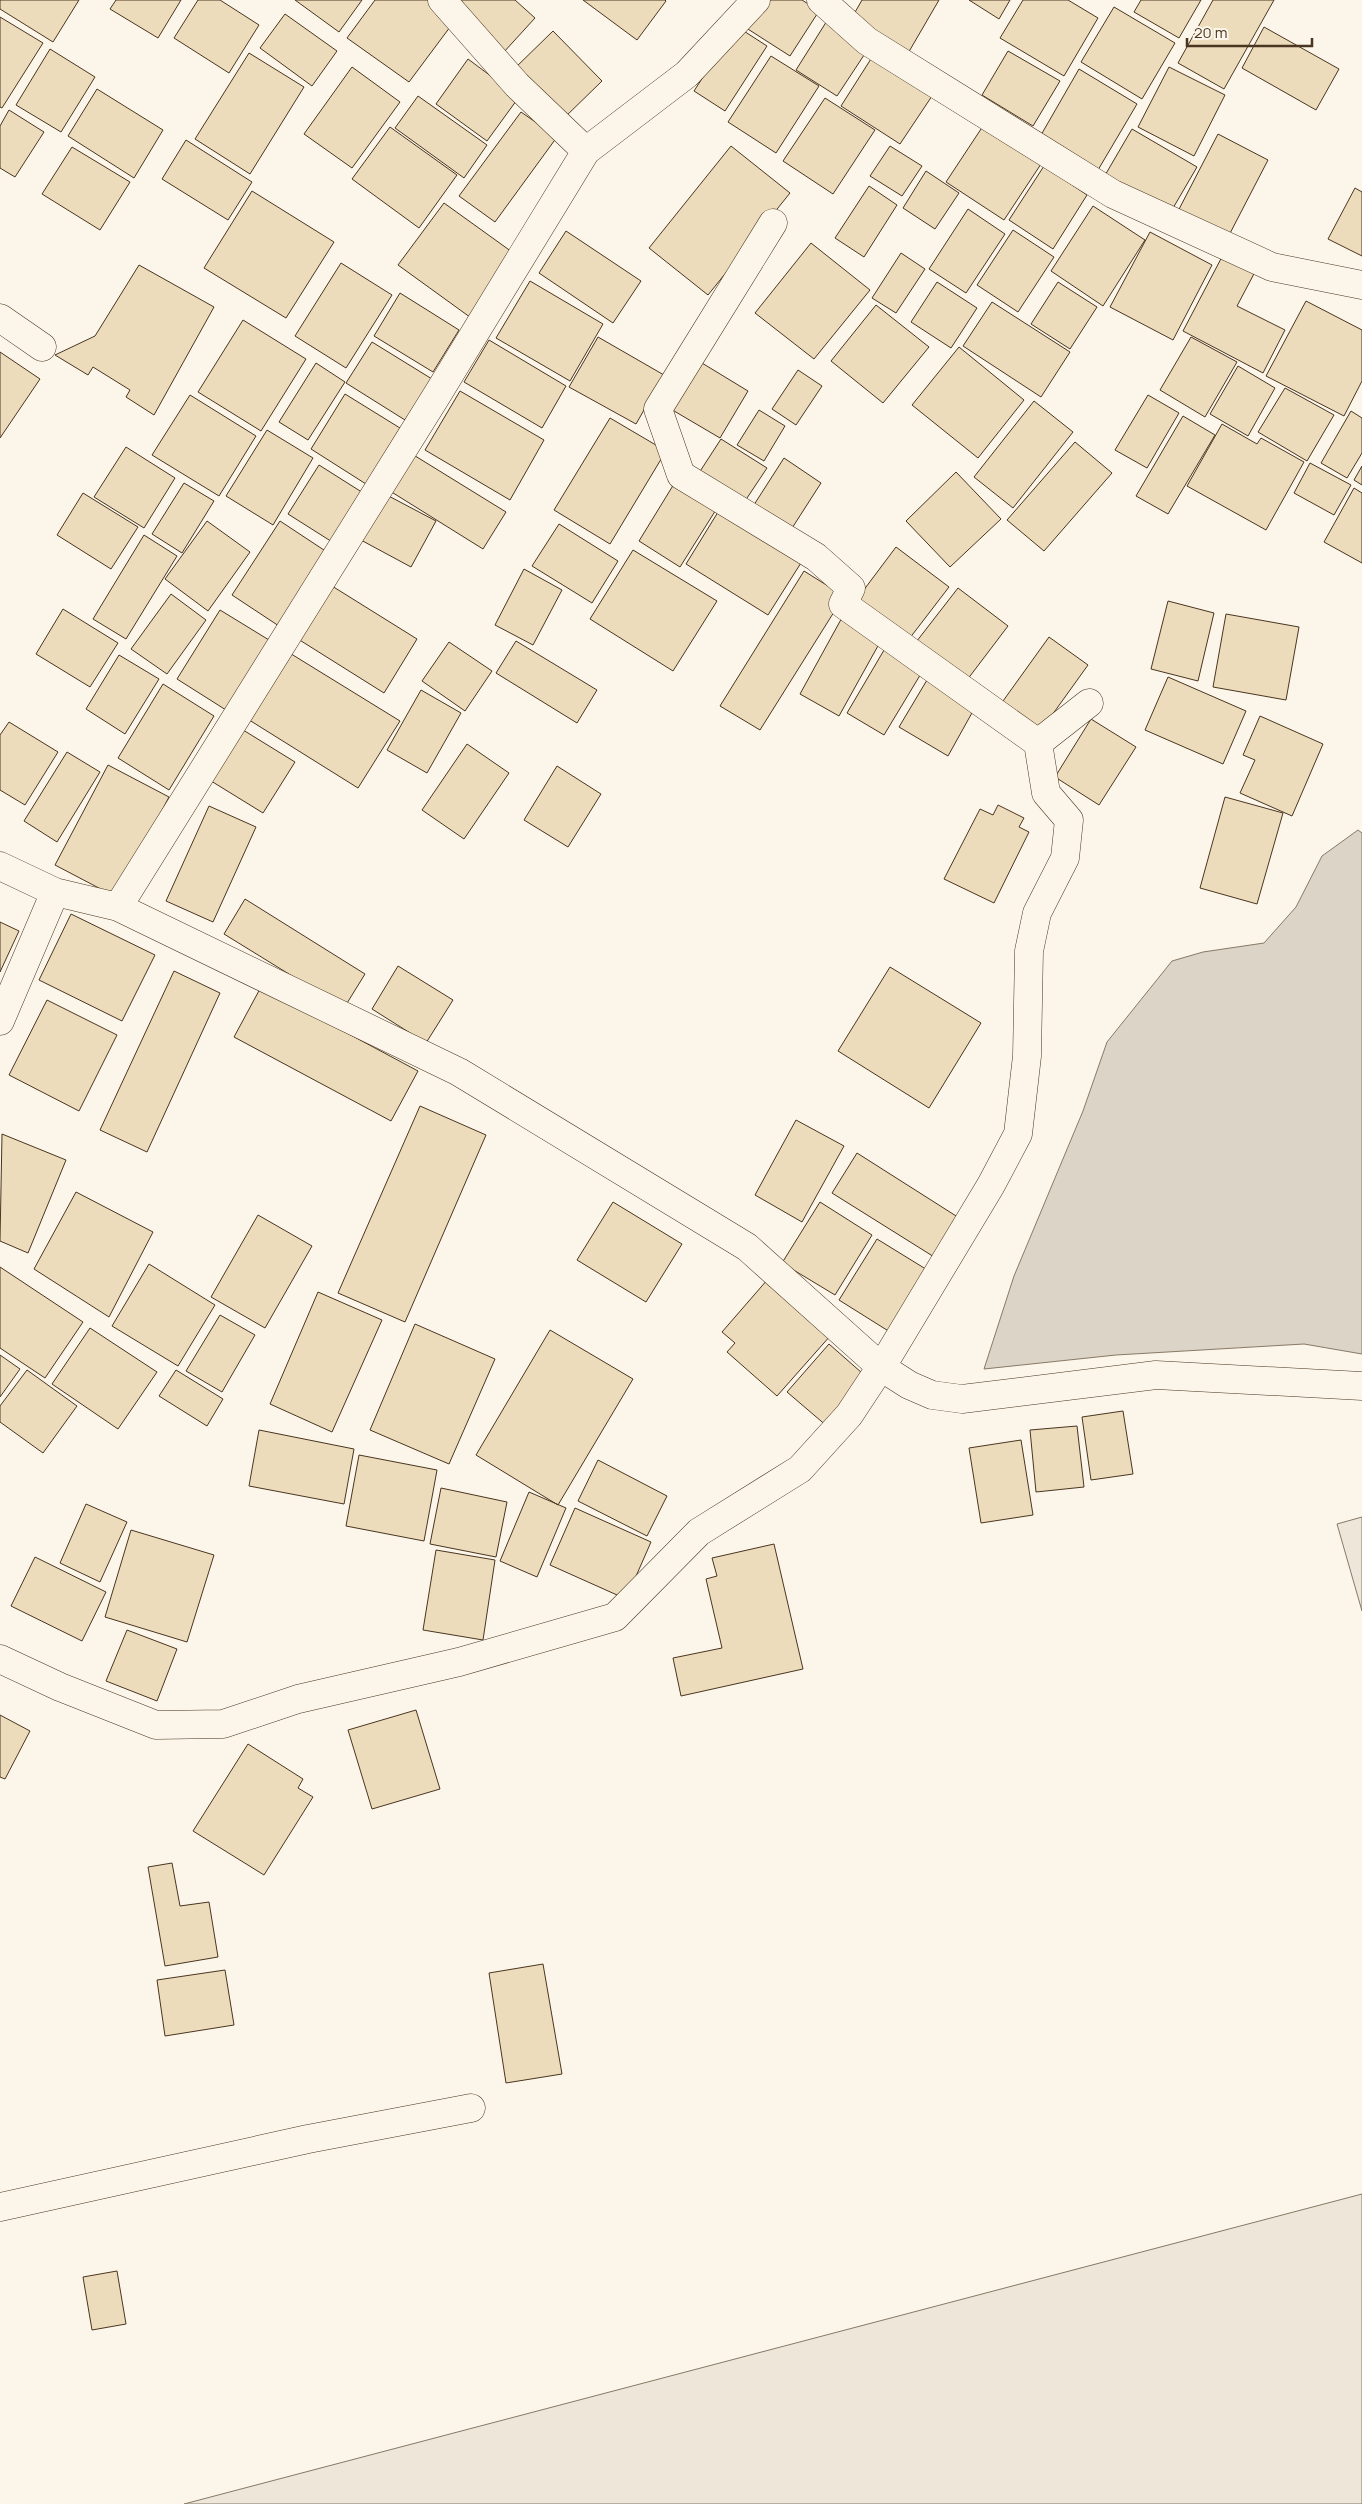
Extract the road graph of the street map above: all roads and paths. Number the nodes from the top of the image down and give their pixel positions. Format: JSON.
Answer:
{"nodes":[{"id":1,"x":442,"y":0,"type":"edge"},
{"id":2,"x":756,"y":0,"type":"edge"},
{"id":3,"x":821,"y":0,"type":"edge"},
{"id":4,"x":586,"y":151,"type":"junction"},
{"id":5,"x":773,"y":223,"type":"dead end"},
{"id":6,"x":1362,"y":285,"type":"edge"},
{"id":7,"x":0,"y":318,"type":"edge"},
{"id":8,"x":42,"y":347,"type":"dead end"},
{"id":9,"x":1089,"y":703,"type":"dead end"},
{"id":10,"x":1038,"y":742,"type":"junction"},
{"id":11,"x":0,"y":866,"type":"edge"},
{"id":12,"x":56,"y":892,"type":"junction"},
{"id":13,"x":118,"y":907,"type":"junction"},
{"id":14,"x":0,"y":1021,"type":"edge"},
{"id":15,"x":881,"y":1367,"type":"junction"},
{"id":16,"x":1362,"y":1386,"type":"edge"},
{"id":17,"x":0,"y":1659,"type":"edge"},
{"id":18,"x":471,"y":2108,"type":"dead end"},
{"id":19,"x":0,"y":2206,"type":"edge"}],
"edges":[{"from":1,"to":4,"type":"street"},
{"from":2,"to":4,"type":"street"},
{"from":3,"to":6,"type":"street"},
{"from":4,"to":13,"type":"street"},
{"from":5,"to":10,"type":"street"},
{"from":7,"to":8,"type":"street"},
{"from":9,"to":10,"type":"street"},
{"from":10,"to":15,"type":"street"},
{"from":11,"to":12,"type":"street"},
{"from":12,"to":13,"type":"street"},
{"from":12,"to":14,"type":"street"},
{"from":13,"to":15,"type":"street"},
{"from":15,"to":16,"type":"street"},
{"from":15,"to":17,"type":"street"},
{"from":18,"to":19,"type":"street"}]}
